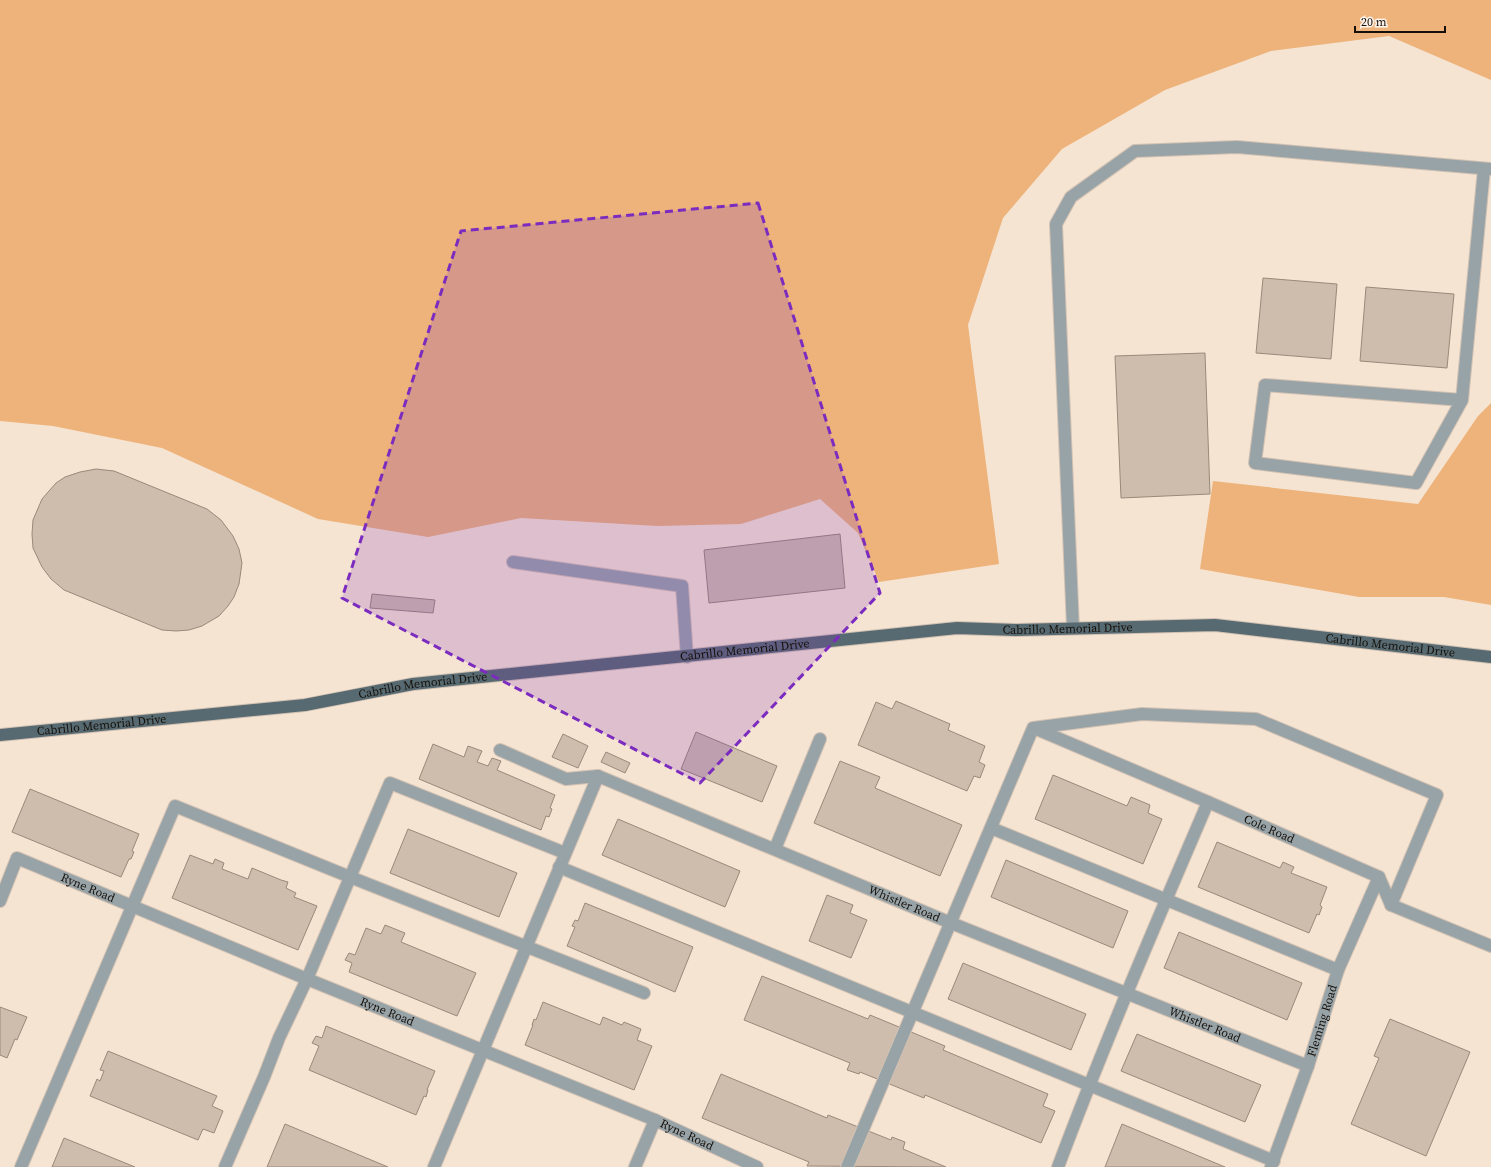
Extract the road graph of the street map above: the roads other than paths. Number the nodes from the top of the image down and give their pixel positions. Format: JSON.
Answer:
{"nodes":[{"id":1,"x":1488,"y":169,"type":"edge"},
{"id":2,"x":1462,"y":400,"type":"junction"},
{"id":3,"x":513,"y":562,"type":"dead end"},
{"id":4,"x":1073,"y":628,"type":"junction"},
{"id":5,"x":687,"y":657,"type":"junction"},
{"id":6,"x":1491,"y":657,"type":"edge"},
{"id":7,"x":1033,"y":728,"type":"junction"},
{"id":8,"x":0,"y":735,"type":"edge"},
{"id":9,"x":820,"y":739,"type":"dead end"},
{"id":10,"x":500,"y":750,"type":"dead end"},
{"id":11,"x":598,"y":776,"type":"junction"},
{"id":12,"x":1208,"y":802,"type":"junction"},
{"id":13,"x":991,"y":828,"type":"junction"},
{"id":14,"x":775,"y":849,"type":"junction"},
{"id":15,"x":565,"y":854,"type":"junction"},
{"id":16,"x":559,"y":867,"type":"junction"},
{"id":17,"x":350,"y":877,"type":"junction"},
{"id":18,"x":1379,"y":877,"type":"junction"},
{"id":19,"x":1166,"y":900,"type":"junction"},
{"id":20,"x":0,"y":901,"type":"edge"},
{"id":21,"x":132,"y":905,"type":"junction"},
{"id":22,"x":1391,"y":905,"type":"junction"},
{"id":23,"x":951,"y":923,"type":"junction"},
{"id":24,"x":527,"y":946,"type":"junction"},
{"id":25,"x":1491,"y":946,"type":"edge"},
{"id":26,"x":1338,"y":970,"type":"junction"},
{"id":27,"x":307,"y":979,"type":"junction"},
{"id":28,"x":644,"y":993,"type":"dead end"},
{"id":29,"x":1126,"y":994,"type":"junction"},
{"id":30,"x":913,"y":1013,"type":"junction"},
{"id":31,"x":484,"y":1051,"type":"junction"},
{"id":32,"x":1308,"y":1066,"type":"junction"},
{"id":33,"x":1088,"y":1086,"type":"junction"},
{"id":34,"x":655,"y":1120,"type":"junction"},
{"id":35,"x":1273,"y":1164,"type":"edge"},
{"id":36,"x":21,"y":1167,"type":"edge"},
{"id":37,"x":225,"y":1167,"type":"edge"},
{"id":38,"x":434,"y":1167,"type":"edge"},
{"id":39,"x":635,"y":1167,"type":"edge"},
{"id":40,"x":757,"y":1167,"type":"edge"},
{"id":41,"x":847,"y":1167,"type":"edge"},
{"id":42,"x":1058,"y":1167,"type":"edge"}],
"edges":[{"from":1,"to":2,"type":"street"},
{"from":1,"to":4,"type":"street"},
{"from":2,"to":2,"type":"street"},
{"from":3,"to":5,"type":"street"},
{"from":4,"to":5,"type":"main road","name":"Cabrillo Memorial Drive"},
{"from":4,"to":6,"type":"main road","name":"Cabrillo Memorial Drive"},
{"from":5,"to":8,"type":"main road","name":"Cabrillo Memorial Drive"},
{"from":7,"to":12,"type":"street","name":"Cole Road"},
{"from":7,"to":13,"type":"street"},
{"from":7,"to":22,"type":"street"},
{"from":9,"to":14,"type":"street"},
{"from":10,"to":11,"type":"street","name":"Whistler Road"},
{"from":11,"to":14,"type":"street","name":"Whistler Road"},
{"from":11,"to":15,"type":"street"},
{"from":12,"to":18,"type":"street","name":"Cole Road"},
{"from":12,"to":19,"type":"street"},
{"from":13,"to":19,"type":"street"},
{"from":13,"to":23,"type":"street"},
{"from":14,"to":23,"type":"street","name":"Whistler Road"},
{"from":15,"to":16,"type":"street"},
{"from":15,"to":17,"type":"street"},
{"from":16,"to":24,"type":"street"},
{"from":16,"to":30,"type":"street"},
{"from":17,"to":21,"type":"street"},
{"from":17,"to":24,"type":"street"},
{"from":17,"to":27,"type":"street"},
{"from":18,"to":22,"type":"street"},
{"from":18,"to":26,"type":"street","name":"Fleming Road"},
{"from":19,"to":26,"type":"street"},
{"from":19,"to":29,"type":"street"},
{"from":20,"to":21,"type":"street","name":"Ryne Road"},
{"from":21,"to":27,"type":"street","name":"Ryne Road"},
{"from":21,"to":36,"type":"street"},
{"from":22,"to":25,"type":"street"},
{"from":23,"to":29,"type":"street","name":"Whistler Road"},
{"from":23,"to":30,"type":"street"},
{"from":24,"to":28,"type":"street"},
{"from":24,"to":31,"type":"street"},
{"from":26,"to":32,"type":"street","name":"Fleming Road"},
{"from":27,"to":31,"type":"street","name":"Ryne Road"},
{"from":27,"to":37,"type":"street"},
{"from":29,"to":32,"type":"street","name":"Whistler Road"},
{"from":29,"to":33,"type":"street"},
{"from":30,"to":33,"type":"street"},
{"from":30,"to":41,"type":"street"},
{"from":31,"to":34,"type":"street","name":"Ryne Road"},
{"from":31,"to":38,"type":"street"},
{"from":32,"to":35,"type":"street","name":"Fleming Road"},
{"from":33,"to":35,"type":"street"},
{"from":33,"to":42,"type":"street"},
{"from":34,"to":39,"type":"street"},
{"from":34,"to":40,"type":"street","name":"Ryne Road"}]}
